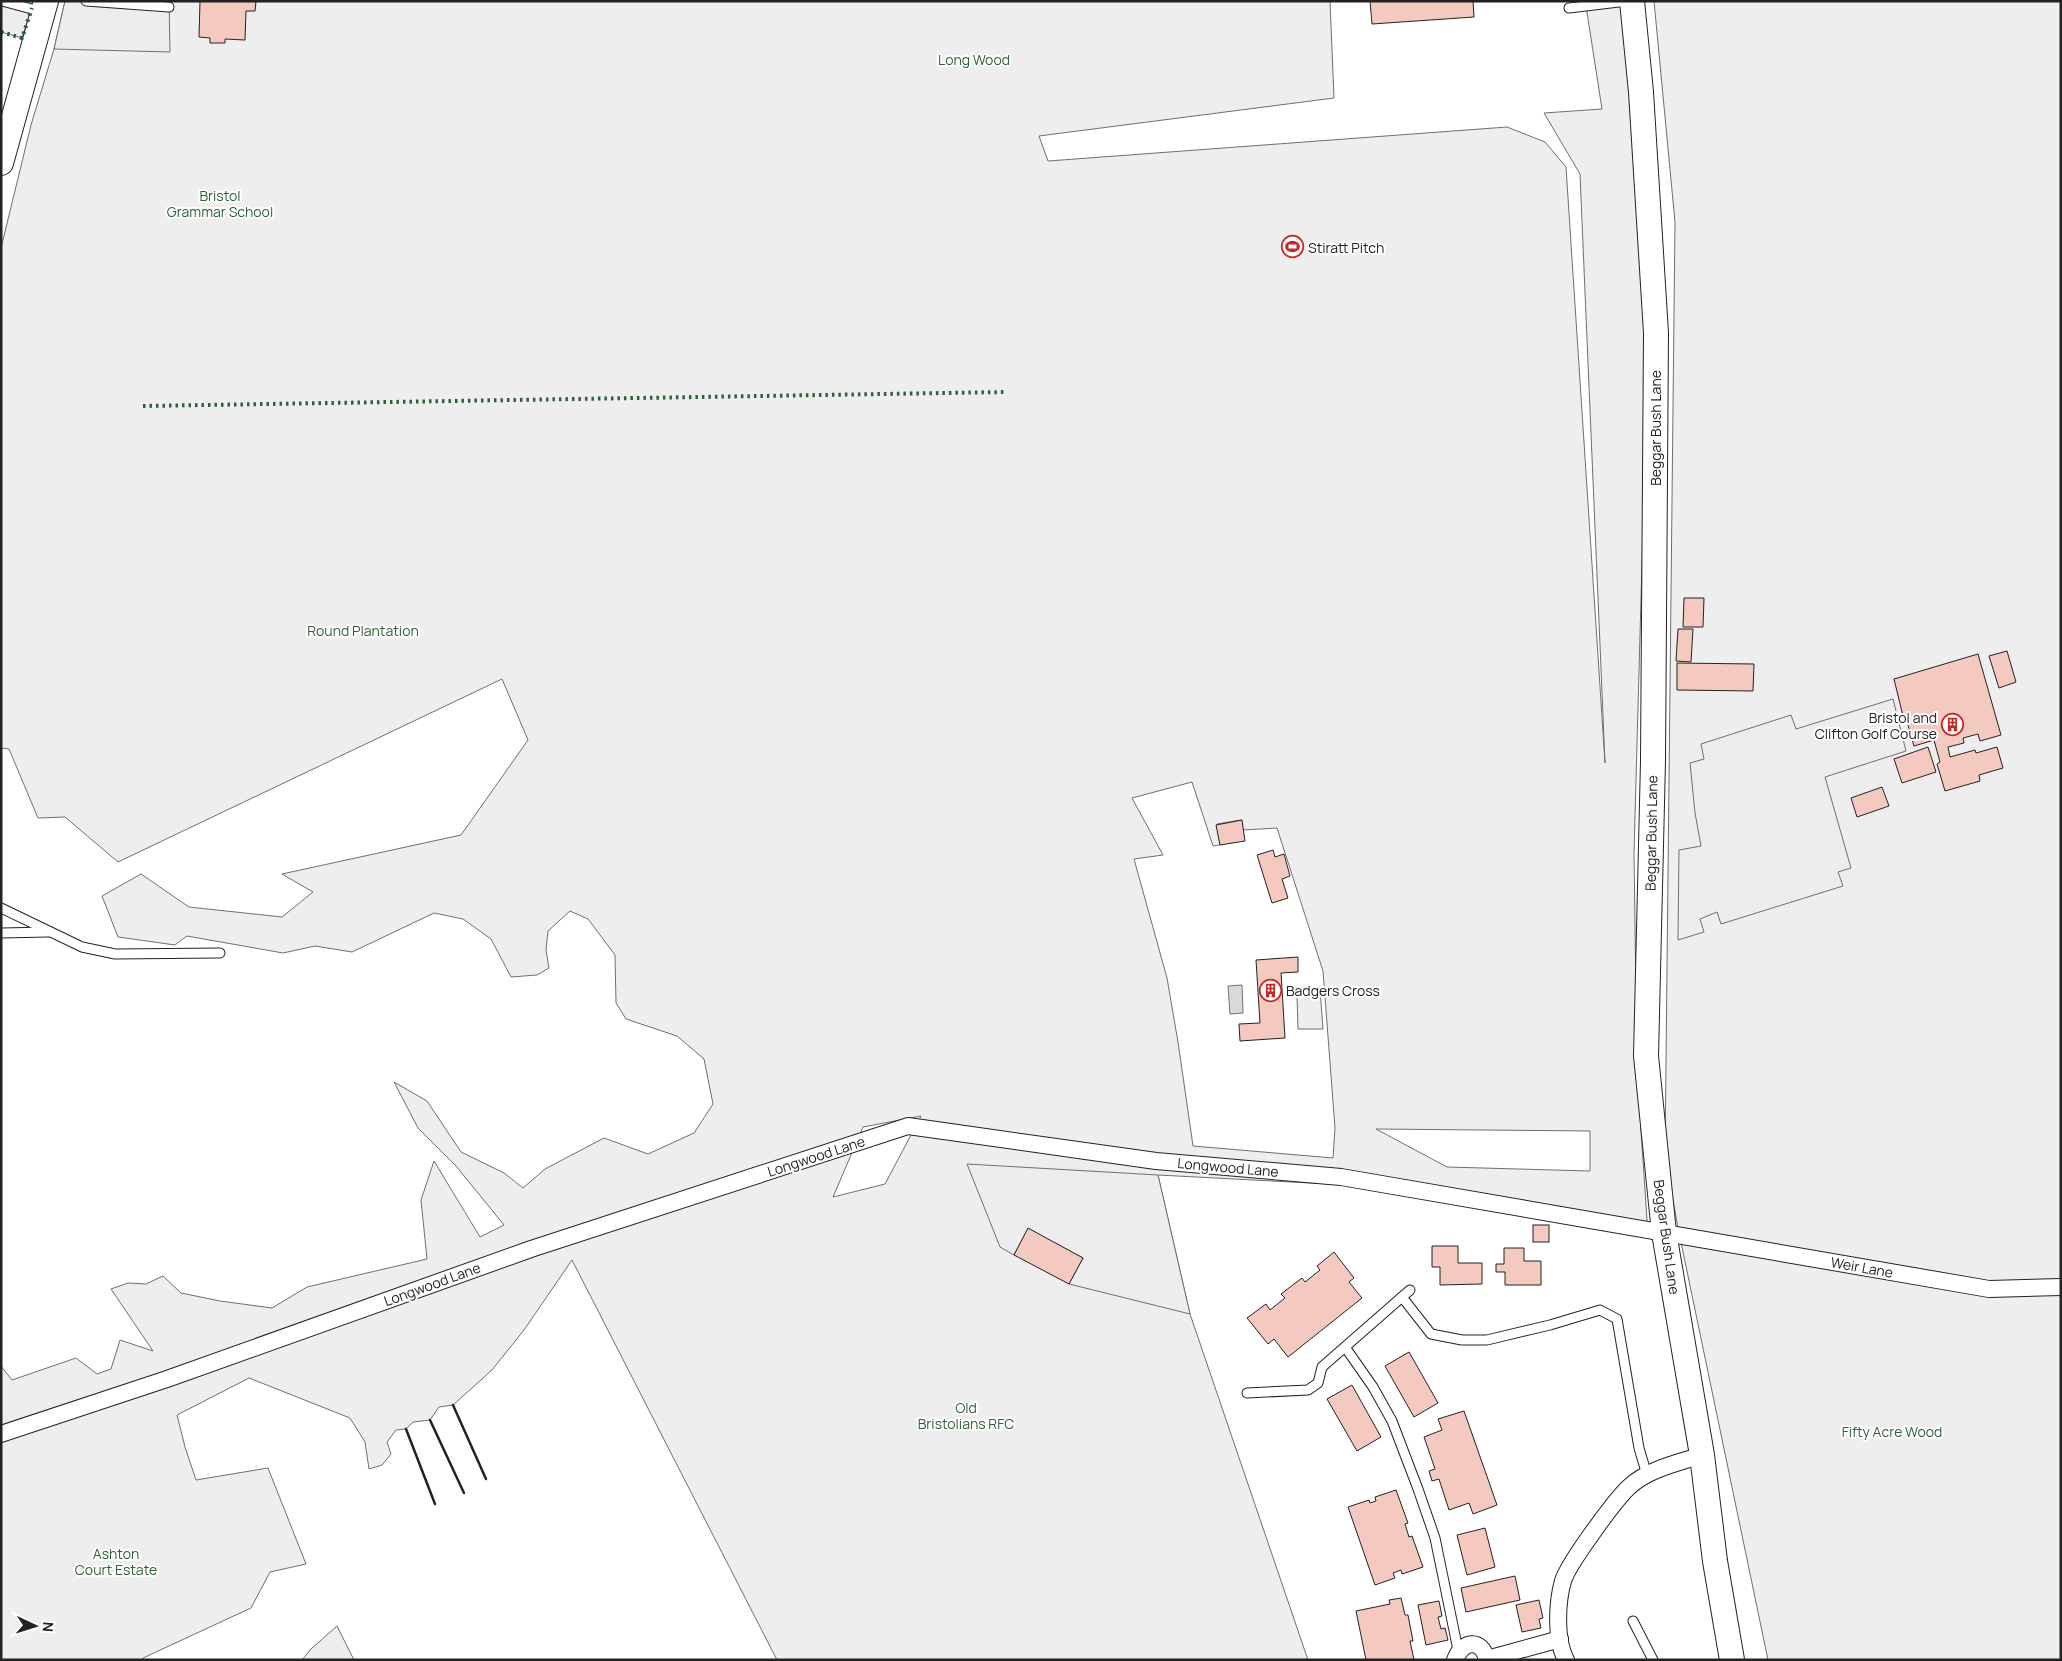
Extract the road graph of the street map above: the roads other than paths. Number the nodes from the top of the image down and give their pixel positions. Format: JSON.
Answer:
{"nodes":[{"id":1,"x":2,"y":1,"type":"edge"},
{"id":2,"x":86,"y":1,"type":"edge"},
{"id":3,"x":1627,"y":1,"type":"edge"},
{"id":4,"x":1632,"y":1,"type":"edge"},
{"id":5,"x":44,"y":6,"type":"edge"},
{"id":6,"x":169,"y":7,"type":"dead end"},
{"id":7,"x":1569,"y":8,"type":"dead end"},
{"id":8,"x":1,"y":163,"type":"edge"},
{"id":9,"x":1,"y":908,"type":"edge"},
{"id":10,"x":52,"y":932,"type":"junction"},
{"id":11,"x":1,"y":933,"type":"edge"},
{"id":12,"x":220,"y":953,"type":"dead end"},
{"id":13,"x":1664,"y":1233,"type":"junction"},
{"id":14,"x":2061,"y":1288,"type":"edge"},
{"id":15,"x":1410,"y":1290,"type":"dead end"},
{"id":16,"x":1402,"y":1297,"type":"junction"},
{"id":17,"x":1345,"y":1347,"type":"junction"},
{"id":18,"x":1247,"y":1393,"type":"dead end"},
{"id":19,"x":1,"y":1434,"type":"edge"},
{"id":20,"x":1702,"y":1455,"type":"junction"},
{"id":21,"x":1647,"y":1475,"type":"junction"},
{"id":22,"x":1633,"y":1620,"type":"dead end"},
{"id":23,"x":1560,"y":1639,"type":"junction"},
{"id":24,"x":1457,"y":1655,"type":"edge"},
{"id":25,"x":1487,"y":1659,"type":"edge"},
{"id":26,"x":1566,"y":1660,"type":"edge"},
{"id":27,"x":1653,"y":1660,"type":"edge"},
{"id":28,"x":1732,"y":1660,"type":"edge"}],
"edges":[{"from":1,"to":5,"type":"lane"},
{"from":2,"to":6,"type":"lane"},
{"from":3,"to":7,"type":"lane"},
{"from":4,"to":13,"type":"main road","name":"Beggar Bush Lane"},
{"from":5,"to":8,"type":"main road"},
{"from":9,"to":10,"type":"lane"},
{"from":10,"to":11,"type":"lane"},
{"from":10,"to":12,"type":"lane"},
{"from":13,"to":14,"type":"street","name":"Weir Lane"},
{"from":13,"to":19,"type":"street","name":"Longwood Lane"},
{"from":13,"to":20,"type":"main road","name":"Beggar Bush Lane"},
{"from":15,"to":16,"type":"lane"},
{"from":16,"to":17,"type":"lane"},
{"from":16,"to":21,"type":"lane"},
{"from":17,"to":18,"type":"lane"},
{"from":17,"to":24,"type":"lane"},
{"from":20,"to":21,"type":"street"},
{"from":20,"to":28,"type":"main road","name":"Beggar Bush Lane"},
{"from":21,"to":23,"type":"street"},
{"from":22,"to":27,"type":"lane"},
{"from":23,"to":25,"type":"street"},
{"from":23,"to":26,"type":"street"},
{"from":24,"to":25,"type":"street"}]}
